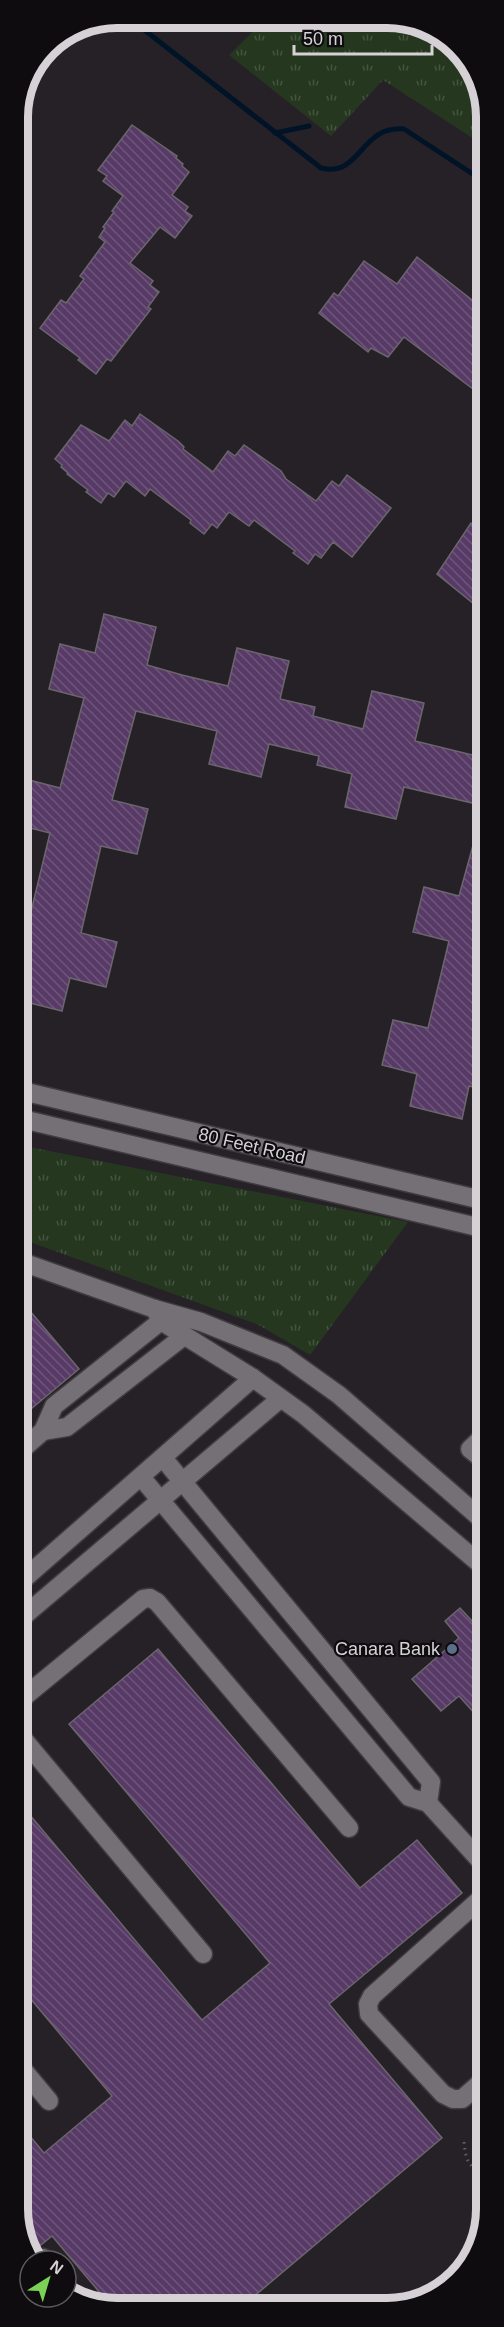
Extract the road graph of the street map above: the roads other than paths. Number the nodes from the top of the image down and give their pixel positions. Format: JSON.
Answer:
{"nodes":[{"id":1,"x":29,"y":1092,"type":"edge"},
{"id":2,"x":29,"y":1120,"type":"edge"},
{"id":3,"x":475,"y":1199,"type":"edge"},
{"id":4,"x":475,"y":1227,"type":"edge"},
{"id":5,"x":28,"y":1265,"type":"edge"},
{"id":6,"x":158,"y":1315,"type":"junction"},
{"id":7,"x":184,"y":1336,"type":"junction"},
{"id":8,"x":253,"y":1378,"type":"junction"},
{"id":9,"x":280,"y":1400,"type":"junction"},
{"id":10,"x":43,"y":1431,"type":"junction"},
{"id":11,"x":28,"y":1444,"type":"edge"},
{"id":12,"x":163,"y":1458,"type":"junction"},
{"id":13,"x":141,"y":1477,"type":"junction"},
{"id":14,"x":182,"y":1482,"type":"junction"},
{"id":15,"x":160,"y":1501,"type":"junction"},
{"id":16,"x":475,"y":1514,"type":"edge"},
{"id":17,"x":475,"y":1560,"type":"edge"},
{"id":18,"x":28,"y":1575,"type":"edge"},
{"id":19,"x":28,"y":1612,"type":"edge"},
{"id":20,"x":28,"y":1693,"type":"edge"},
{"id":21,"x":28,"y":1745,"type":"edge"},
{"id":22,"x":428,"y":1803,"type":"junction"},
{"id":23,"x":350,"y":1827,"type":"dead end"},
{"id":24,"x":475,"y":1855,"type":"edge"},
{"id":25,"x":475,"y":1904,"type":"edge"},
{"id":26,"x":203,"y":1954,"type":"dead end"},
{"id":27,"x":28,"y":2076,"type":"edge"},
{"id":28,"x":475,"y":2088,"type":"edge"},
{"id":29,"x":49,"y":2101,"type":"dead end"}],
"edges":[{"from":1,"to":3,"type":"street","name":"80 Feet Road"},
{"from":2,"to":4,"type":"street","name":"80 Feet Road"},
{"from":5,"to":6,"type":"street"},
{"from":6,"to":7,"type":"street"},
{"from":6,"to":10,"type":"street"},
{"from":6,"to":16,"type":"street"},
{"from":7,"to":8,"type":"street"},
{"from":7,"to":10,"type":"street"},
{"from":8,"to":9,"type":"street"},
{"from":8,"to":12,"type":"street"},
{"from":9,"to":14,"type":"street"},
{"from":9,"to":17,"type":"street"},
{"from":10,"to":11,"type":"street"},
{"from":12,"to":13,"type":"street"},
{"from":12,"to":14,"type":"street"},
{"from":13,"to":15,"type":"street"},
{"from":13,"to":18,"type":"street"},
{"from":14,"to":15,"type":"street"},
{"from":14,"to":22,"type":"street"},
{"from":15,"to":19,"type":"street"},
{"from":15,"to":22,"type":"street"},
{"from":20,"to":23,"type":"street"},
{"from":21,"to":26,"type":"street"},
{"from":22,"to":24,"type":"street"},
{"from":25,"to":28,"type":"street"},
{"from":27,"to":29,"type":"street"}]}
